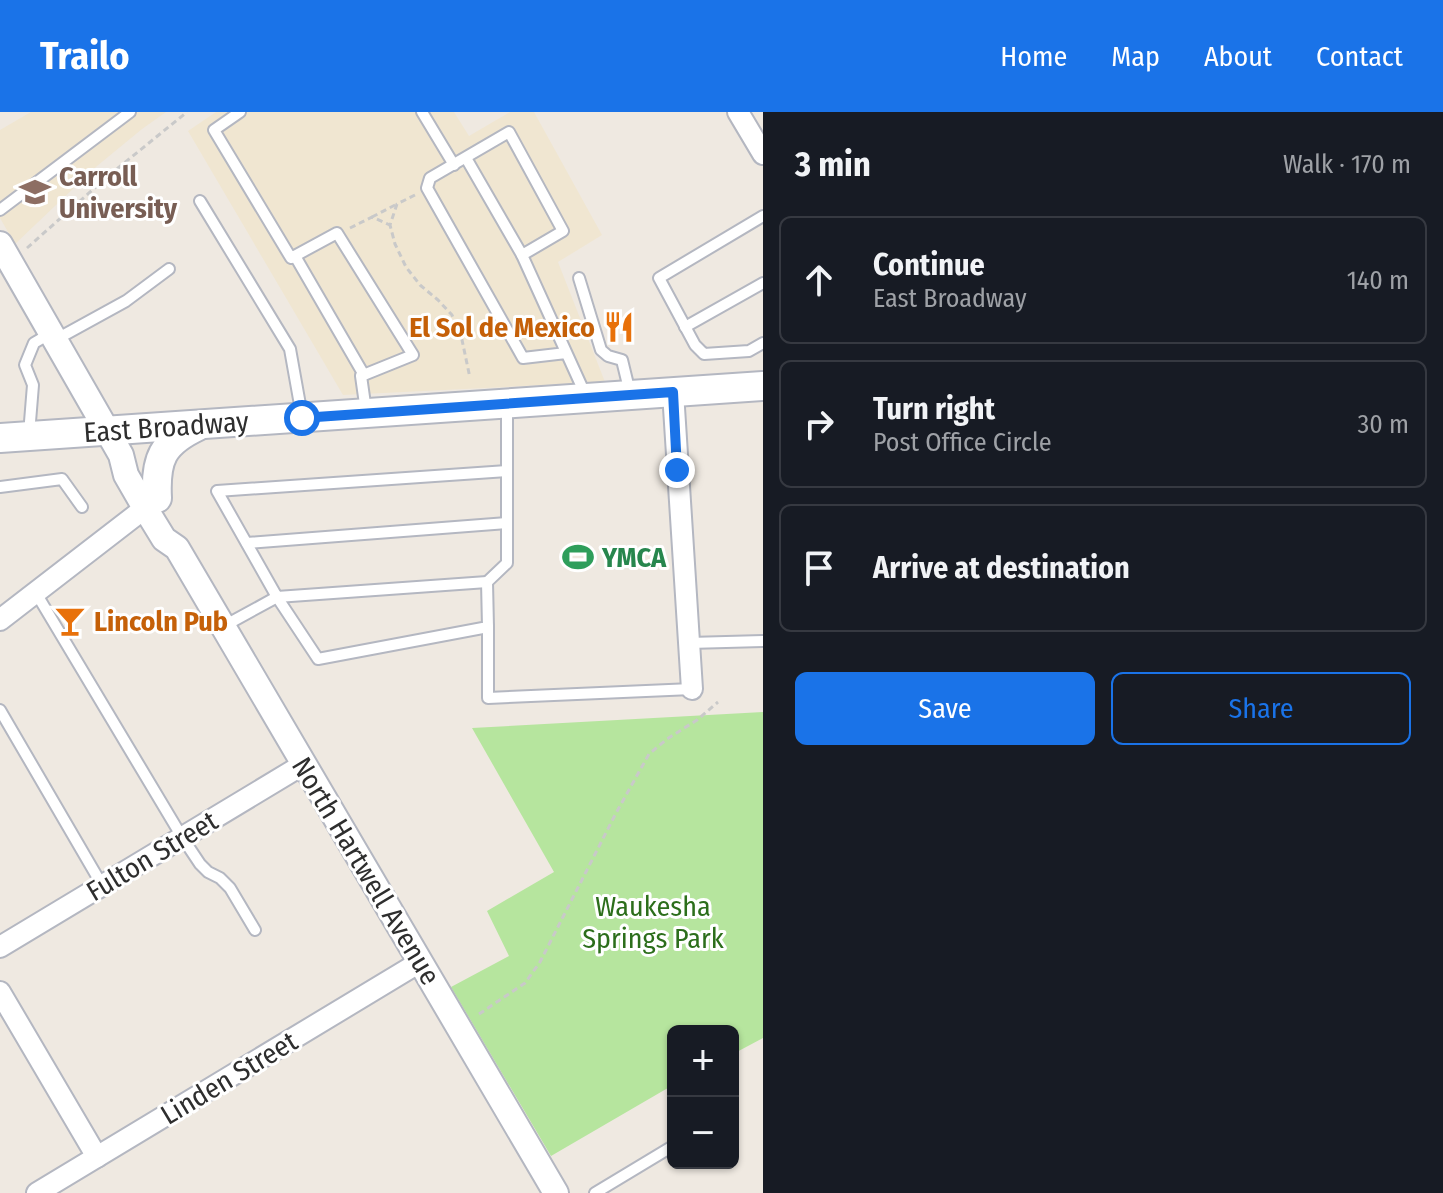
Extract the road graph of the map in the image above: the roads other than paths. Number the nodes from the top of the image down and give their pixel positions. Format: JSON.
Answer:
{"nodes":[{"id":1,"x":130,"y":112,"type":"edge"},
{"id":2,"x":240,"y":112,"type":"edge"},
{"id":3,"x":422,"y":112,"type":"edge"},
{"id":4,"x":738,"y":112,"type":"edge"},
{"id":5,"x":763,"y":154,"type":"edge"},
{"id":6,"x":466,"y":158,"type":"junction"},
{"id":7,"x":454,"y":165,"type":"junction"},
{"id":8,"x":200,"y":201,"type":"dead end"},
{"id":9,"x":0,"y":210,"type":"edge"},
{"id":10,"x":763,"y":216,"type":"edge"},
{"id":11,"x":12,"y":247,"type":"edge"},
{"id":12,"x":522,"y":255,"type":"junction"},
{"id":13,"x":293,"y":257,"type":"junction"},
{"id":14,"x":169,"y":269,"type":"dead end"},
{"id":15,"x":579,"y":278,"type":"dead end"},
{"id":16,"x":763,"y":283,"type":"edge"},
{"id":17,"x":685,"y":327,"type":"junction"},
{"id":18,"x":53,"y":337,"type":"junction"},
{"id":19,"x":763,"y":343,"type":"edge"},
{"id":20,"x":566,"y":353,"type":"junction"},
{"id":21,"x":364,"y":375,"type":"junction"},
{"id":22,"x":763,"y":386,"type":"edge"},
{"id":23,"x":673,"y":392,"type":"junction"},
{"id":24,"x":630,"y":395,"type":"junction"},
{"id":25,"x":587,"y":398,"type":"junction"},
{"id":26,"x":507,"y":404,"type":"junction"},
{"id":27,"x":367,"y":413,"type":"junction"},
{"id":28,"x":302,"y":418,"type":"junction"},
{"id":29,"x":203,"y":424,"type":"junction"},
{"id":30,"x":29,"y":436,"type":"junction"},
{"id":31,"x":0,"y":438,"type":"edge"},
{"id":32,"x":114,"y":443,"type":"junction"},
{"id":33,"x":507,"y":471,"type":"junction"},
{"id":34,"x":0,"y":487,"type":"edge"},
{"id":35,"x":151,"y":503,"type":"junction"},
{"id":36,"x":82,"y":507,"type":"dead end"},
{"id":37,"x":507,"y":523,"type":"junction"},
{"id":38,"x":247,"y":543,"type":"junction"},
{"id":39,"x":487,"y":582,"type":"junction"},
{"id":40,"x":36,"y":593,"type":"junction"},
{"id":41,"x":277,"y":597,"type":"junction"},
{"id":42,"x":1,"y":617,"type":"edge"},
{"id":43,"x":223,"y":627,"type":"junction"},
{"id":44,"x":488,"y":627,"type":"junction"},
{"id":45,"x":763,"y":641,"type":"edge"},
{"id":46,"x":689,"y":643,"type":"junction"},
{"id":47,"x":692,"y":689,"type":"joint"},
{"id":48,"x":0,"y":710,"type":"edge"},
{"id":49,"x":304,"y":764,"type":"junction"},
{"id":50,"x":182,"y":837,"type":"junction"},
{"id":51,"x":102,"y":885,"type":"junction"},
{"id":52,"x":255,"y":930,"type":"dead end"},
{"id":53,"x":0,"y":947,"type":"edge"},
{"id":54,"x":420,"y":962,"type":"junction"},
{"id":55,"x":0,"y":992,"type":"edge"},
{"id":56,"x":667,"y":1150,"type":"edge"},
{"id":57,"x":97,"y":1157,"type":"junction"},
{"id":58,"x":37,"y":1193,"type":"edge"},
{"id":59,"x":556,"y":1193,"type":"edge"},
{"id":60,"x":595,"y":1193,"type":"edge"}],
"edges":[{"from":1,"to":9,"type":"lane"},
{"from":2,"to":13,"type":"lane"},
{"from":3,"to":7,"type":"lane"},
{"from":4,"to":5,"type":"street"},
{"from":6,"to":7,"type":"lane"},
{"from":6,"to":12,"type":"lane"},
{"from":6,"to":12,"type":"lane"},
{"from":7,"to":20,"type":"lane"},
{"from":8,"to":28,"type":"lane"},
{"from":10,"to":17,"type":"lane"},
{"from":11,"to":18,"type":"street","name":"North Hartwell Avenue"},
{"from":12,"to":20,"type":"lane"},
{"from":13,"to":21,"type":"lane"},
{"from":13,"to":21,"type":"lane"},
{"from":14,"to":18,"type":"lane"},
{"from":15,"to":24,"type":"lane"},
{"from":16,"to":17,"type":"lane"},
{"from":17,"to":19,"type":"lane"},
{"from":18,"to":30,"type":"lane"},
{"from":18,"to":32,"type":"street","name":"North Hartwell Avenue"},
{"from":20,"to":25,"type":"lane"},
{"from":21,"to":27,"type":"lane"},
{"from":22,"to":23,"type":"main road","name":"East Broadway"},
{"from":23,"to":24,"type":"main road","name":"East Broadway"},
{"from":23,"to":46,"type":"street"},
{"from":24,"to":25,"type":"main road","name":"East Broadway"},
{"from":25,"to":26,"type":"main road","name":"East Broadway"},
{"from":26,"to":27,"type":"main road","name":"East Broadway"},
{"from":26,"to":33,"type":"lane"},
{"from":27,"to":28,"type":"main road","name":"East Broadway"},
{"from":28,"to":29,"type":"main road","name":"East Broadway"},
{"from":29,"to":32,"type":"main road","name":"East Broadway"},
{"from":29,"to":35,"type":"main road"},
{"from":30,"to":31,"type":"main road","name":"East Broadway"},
{"from":30,"to":32,"type":"main road","name":"East Broadway"},
{"from":32,"to":35,"type":"street","name":"North Hartwell Avenue"},
{"from":33,"to":37,"type":"lane"},
{"from":33,"to":38,"type":"lane"},
{"from":34,"to":36,"type":"lane"},
{"from":35,"to":40,"type":"street"},
{"from":35,"to":43,"type":"street","name":"North Hartwell Avenue"},
{"from":37,"to":38,"type":"lane"},
{"from":37,"to":39,"type":"lane"},
{"from":38,"to":41,"type":"lane"},
{"from":39,"to":41,"type":"lane"},
{"from":39,"to":44,"type":"lane"},
{"from":40,"to":42,"type":"street"},
{"from":40,"to":50,"type":"lane"},
{"from":41,"to":43,"type":"lane"},
{"from":41,"to":44,"type":"lane"},
{"from":43,"to":49,"type":"street","name":"North Hartwell Avenue"},
{"from":44,"to":47,"type":"lane"},
{"from":45,"to":46,"type":"lane"},
{"from":46,"to":47,"type":"street"},
{"from":48,"to":51,"type":"lane"},
{"from":49,"to":50,"type":"street","name":"Fulton Street"},
{"from":49,"to":54,"type":"street","name":"North Hartwell Avenue"},
{"from":50,"to":51,"type":"street","name":"Fulton Street"},
{"from":50,"to":52,"type":"lane"},
{"from":51,"to":53,"type":"street","name":"Fulton Street"},
{"from":54,"to":57,"type":"street","name":"Linden Street"},
{"from":54,"to":59,"type":"street","name":"North Hartwell Avenue"},
{"from":55,"to":57,"type":"street"},
{"from":56,"to":60,"type":"lane"},
{"from":57,"to":58,"type":"street","name":"Linden Street"}]}
